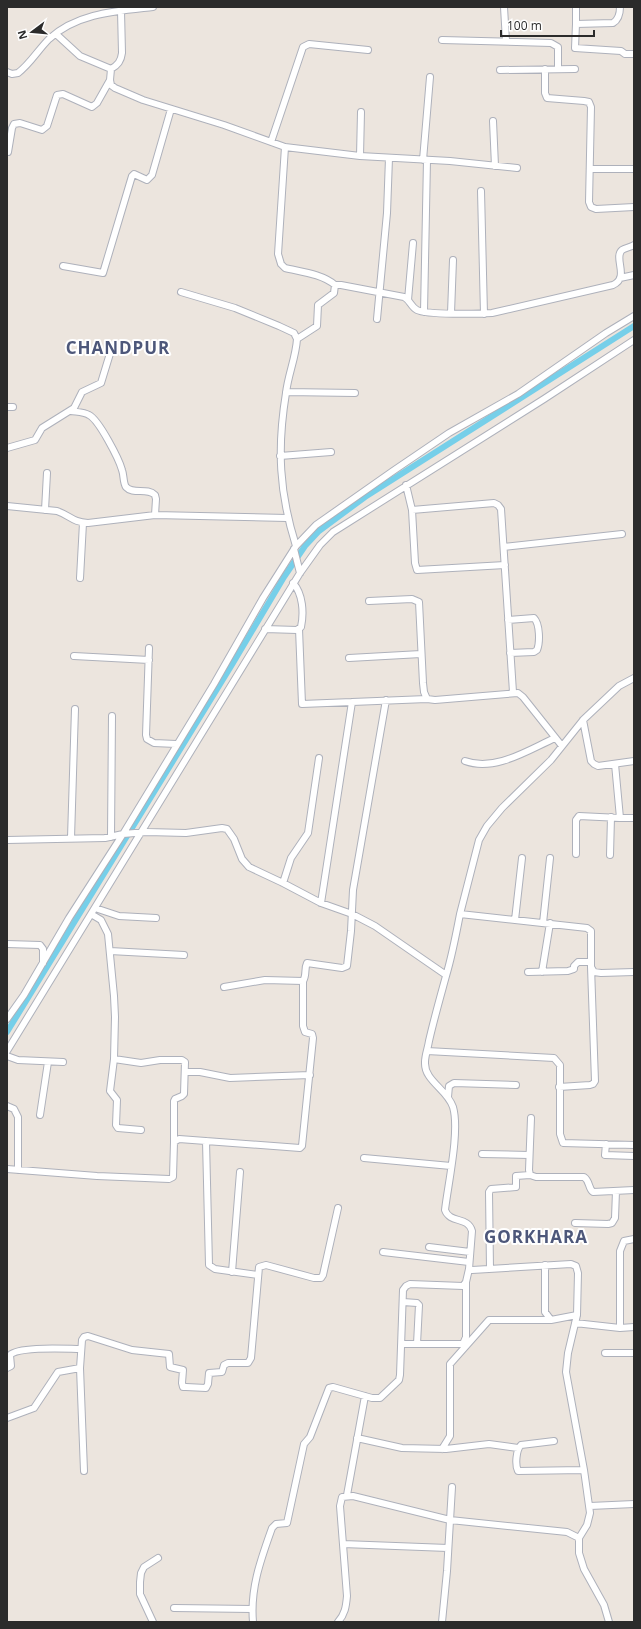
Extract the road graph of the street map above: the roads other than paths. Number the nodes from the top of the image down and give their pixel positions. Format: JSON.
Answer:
{"nodes":[{"id":1,"x":153,"y":7,"type":"edge"},
{"id":2,"x":504,"y":7,"type":"edge"},
{"id":3,"x":576,"y":7,"type":"edge"},
{"id":4,"x":620,"y":7,"type":"edge"},
{"id":5,"x":101,"y":10,"type":"edge"},
{"id":6,"x":122,"y":11,"type":"junction"},
{"id":7,"x":576,"y":24,"type":"junction"},
{"id":8,"x":56,"y":34,"type":"junction"},
{"id":9,"x":442,"y":40,"type":"dead end"},
{"id":10,"x":506,"y":41,"type":"junction"},
{"id":11,"x":368,"y":50,"type":"dead end"},
{"id":12,"x":634,"y":54,"type":"edge"},
{"id":13,"x":111,"y":69,"type":"junction"},
{"id":14,"x":545,"y":69,"type":"junction"},
{"id":15,"x":558,"y":69,"type":"junction"},
{"id":16,"x":575,"y":69,"type":"dead end"},
{"id":17,"x":500,"y":70,"type":"dead end"},
{"id":18,"x":7,"y":72,"type":"edge"},
{"id":19,"x":430,"y":77,"type":"dead end"},
{"id":20,"x":110,"y":80,"type":"junction"},
{"id":21,"x":171,"y":109,"type":"junction"},
{"id":22,"x":361,"y":112,"type":"dead end"},
{"id":23,"x":493,"y":121,"type":"dead end"},
{"id":24,"x":271,"y":142,"type":"junction"},
{"id":25,"x":285,"y":147,"type":"junction"},
{"id":26,"x":8,"y":152,"type":"edge"},
{"id":27,"x":360,"y":156,"type":"junction"},
{"id":28,"x":389,"y":158,"type":"junction"},
{"id":29,"x":425,"y":160,"type":"junction"},
{"id":30,"x":495,"y":166,"type":"junction"},
{"id":31,"x":517,"y":168,"type":"dead end"},
{"id":32,"x":590,"y":169,"type":"junction"},
{"id":33,"x":634,"y":169,"type":"edge"},
{"id":34,"x":481,"y":191,"type":"dead end"},
{"id":35,"x":634,"y":207,"type":"edge"},
{"id":36,"x":413,"y":243,"type":"dead end"},
{"id":37,"x":634,"y":245,"type":"edge"},
{"id":38,"x":453,"y":260,"type":"dead end"},
{"id":39,"x":63,"y":266,"type":"dead end"},
{"id":40,"x":634,"y":275,"type":"edge"},
{"id":41,"x":620,"y":278,"type":"junction"},
{"id":42,"x":335,"y":285,"type":"junction"},
{"id":43,"x":181,"y":292,"type":"dead end"},
{"id":44,"x":380,"y":292,"type":"junction"},
{"id":45,"x":408,"y":300,"type":"junction"},
{"id":46,"x":424,"y":312,"type":"junction"},
{"id":47,"x":451,"y":313,"type":"junction"},
{"id":48,"x":484,"y":314,"type":"junction"},
{"id":49,"x":634,"y":316,"type":"edge"},
{"id":50,"x":377,"y":318,"type":"dead end"},
{"id":51,"x":297,"y":339,"type":"junction"},
{"id":52,"x":634,"y":340,"type":"edge"},
{"id":53,"x":112,"y":347,"type":"dead end"},
{"id":54,"x":286,"y":392,"type":"junction"},
{"id":55,"x":355,"y":393,"type":"dead end"},
{"id":56,"x":71,"y":411,"type":"junction"},
{"id":57,"x":7,"y":448,"type":"edge"},
{"id":58,"x":330,"y":452,"type":"dead end"},
{"id":59,"x":280,"y":456,"type":"junction"},
{"id":60,"x":47,"y":473,"type":"dead end"},
{"id":61,"x":406,"y":485,"type":"junction"},
{"id":62,"x":7,"y":506,"type":"edge"},
{"id":63,"x":44,"y":510,"type":"junction"},
{"id":64,"x":412,"y":510,"type":"junction"},
{"id":65,"x":155,"y":515,"type":"junction"},
{"id":66,"x":287,"y":518,"type":"junction"},
{"id":67,"x":83,"y":523,"type":"junction"},
{"id":68,"x":622,"y":534,"type":"dead end"},
{"id":69,"x":504,"y":547,"type":"junction"},
{"id":70,"x":295,"y":549,"type":"junction"},
{"id":71,"x":505,"y":565,"type":"junction"},
{"id":72,"x":299,"y":571,"type":"junction"},
{"id":73,"x":80,"y":578,"type":"dead end"},
{"id":74,"x":293,"y":583,"type":"junction"},
{"id":75,"x":369,"y":601,"type":"dead end"},
{"id":76,"x":508,"y":620,"type":"junction"},
{"id":77,"x":300,"y":629,"type":"junction"},
{"id":78,"x":265,"y":630,"type":"junction"},
{"id":79,"x":149,"y":648,"type":"dead end"},
{"id":80,"x":510,"y":653,"type":"junction"},
{"id":81,"x":421,"y":654,"type":"junction"},
{"id":82,"x":74,"y":656,"type":"dead end"},
{"id":83,"x":349,"y":658,"type":"dead end"},
{"id":84,"x":149,"y":660,"type":"junction"},
{"id":85,"x":634,"y":678,"type":"edge"},
{"id":86,"x":513,"y":692,"type":"junction"},
{"id":87,"x":427,"y":699,"type":"junction"},
{"id":88,"x":386,"y":700,"type":"junction"},
{"id":89,"x":352,"y":702,"type":"junction"},
{"id":90,"x":75,"y":709,"type":"dead end"},
{"id":91,"x":112,"y":716,"type":"dead end"},
{"id":92,"x":583,"y":720,"type":"junction"},
{"id":93,"x":555,"y":738,"type":"junction"},
{"id":94,"x":176,"y":744,"type":"junction"},
{"id":95,"x":562,"y":746,"type":"junction"},
{"id":96,"x":319,"y":758,"type":"dead end"},
{"id":97,"x":465,"y":761,"type":"dead end"},
{"id":98,"x":634,"y":761,"type":"edge"},
{"id":99,"x":615,"y":764,"type":"junction"},
{"id":100,"x":611,"y":817,"type":"junction"},
{"id":101,"x":620,"y":818,"type":"junction"},
{"id":102,"x":634,"y":818,"type":"edge"},
{"id":103,"x":141,"y":833,"type":"junction"},
{"id":104,"x":123,"y":834,"type":"junction"},
{"id":105,"x":111,"y":837,"type":"junction"},
{"id":106,"x":71,"y":838,"type":"junction"},
{"id":107,"x":7,"y":840,"type":"edge"},
{"id":108,"x":576,"y":854,"type":"dead end"},
{"id":109,"x":610,"y":856,"type":"dead end"},
{"id":110,"x":522,"y":858,"type":"dead end"},
{"id":111,"x":550,"y":858,"type":"dead end"},
{"id":112,"x":283,"y":883,"type":"junction"},
{"id":113,"x":321,"y":903,"type":"junction"},
{"id":114,"x":95,"y":908,"type":"junction"},
{"id":115,"x":91,"y":914,"type":"junction"},
{"id":116,"x":352,"y":914,"type":"junction"},
{"id":117,"x":460,"y":914,"type":"junction"},
{"id":118,"x":156,"y":918,"type":"dead end"},
{"id":119,"x":515,"y":920,"type":"junction"},
{"id":120,"x":546,"y":923,"type":"junction"},
{"id":121,"x":7,"y":944,"type":"edge"},
{"id":122,"x":110,"y":951,"type":"junction"},
{"id":123,"x":184,"y":955,"type":"dead end"},
{"id":124,"x":43,"y":963,"type":"junction"},
{"id":125,"x":591,"y":965,"type":"junction"},
{"id":126,"x":528,"y":972,"type":"dead end"},
{"id":127,"x":542,"y":972,"type":"junction"},
{"id":128,"x":634,"y":972,"type":"edge"},
{"id":129,"x":446,"y":975,"type":"junction"},
{"id":130,"x":303,"y":981,"type":"junction"},
{"id":131,"x":224,"y":987,"type":"dead end"},
{"id":132,"x":7,"y":1019,"type":"edge"},
{"id":133,"x":7,"y":1051,"type":"edge"},
{"id":134,"x":427,"y":1051,"type":"junction"},
{"id":135,"x":7,"y":1056,"type":"edge"},
{"id":136,"x":114,"y":1059,"type":"junction"},
{"id":137,"x":48,"y":1062,"type":"junction"},
{"id":138,"x":63,"y":1062,"type":"dead end"},
{"id":139,"x":185,"y":1072,"type":"junction"},
{"id":140,"x":310,"y":1075,"type":"junction"},
{"id":141,"x":516,"y":1085,"type":"dead end"},
{"id":142,"x":559,"y":1087,"type":"junction"},
{"id":143,"x":448,"y":1097,"type":"junction"},
{"id":144,"x":7,"y":1106,"type":"edge"},
{"id":145,"x":40,"y":1115,"type":"dead end"},
{"id":146,"x":531,"y":1118,"type":"dead end"},
{"id":147,"x":141,"y":1130,"type":"dead end"},
{"id":148,"x":206,"y":1141,"type":"junction"},
{"id":149,"x":174,"y":1142,"type":"junction"},
{"id":150,"x":606,"y":1144,"type":"junction"},
{"id":151,"x":634,"y":1145,"type":"edge"},
{"id":152,"x":482,"y":1154,"type":"dead end"},
{"id":153,"x":529,"y":1155,"type":"junction"},
{"id":154,"x":634,"y":1156,"type":"edge"},
{"id":155,"x":364,"y":1158,"type":"dead end"},
{"id":156,"x":451,"y":1166,"type":"junction"},
{"id":157,"x":7,"y":1169,"type":"edge"},
{"id":158,"x":18,"y":1170,"type":"junction"},
{"id":159,"x":240,"y":1172,"type":"dead end"},
{"id":160,"x":530,"y":1175,"type":"junction"},
{"id":161,"x":634,"y":1190,"type":"edge"},
{"id":162,"x":616,"y":1191,"type":"junction"},
{"id":163,"x":338,"y":1208,"type":"dead end"},
{"id":164,"x":575,"y":1223,"type":"dead end"},
{"id":165,"x":634,"y":1240,"type":"edge"},
{"id":166,"x":429,"y":1247,"type":"dead end"},
{"id":167,"x":383,"y":1252,"type":"dead end"},
{"id":168,"x":470,"y":1252,"type":"junction"},
{"id":169,"x":470,"y":1262,"type":"junction"},
{"id":170,"x":545,"y":1265,"type":"junction"},
{"id":171,"x":469,"y":1269,"type":"junction"},
{"id":172,"x":490,"y":1269,"type":"junction"},
{"id":173,"x":232,"y":1272,"type":"junction"},
{"id":174,"x":258,"y":1275,"type":"junction"},
{"id":175,"x":466,"y":1282,"type":"junction"},
{"id":176,"x":403,"y":1302,"type":"junction"},
{"id":177,"x":577,"y":1315,"type":"junction"},
{"id":178,"x":550,"y":1320,"type":"junction"},
{"id":179,"x":575,"y":1323,"type":"junction"},
{"id":180,"x":634,"y":1327,"type":"edge"},
{"id":181,"x":620,"y":1328,"type":"junction"},
{"id":182,"x":402,"y":1344,"type":"junction"},
{"id":183,"x":417,"y":1344,"type":"junction"},
{"id":184,"x":80,"y":1349,"type":"junction"},
{"id":185,"x":605,"y":1353,"type":"dead end"},
{"id":186,"x":634,"y":1353,"type":"edge"},
{"id":187,"x":7,"y":1368,"type":"edge"},
{"id":188,"x":80,"y":1368,"type":"junction"},
{"id":189,"x":365,"y":1396,"type":"junction"},
{"id":190,"x":7,"y":1418,"type":"edge"},
{"id":191,"x":357,"y":1438,"type":"junction"},
{"id":192,"x":554,"y":1441,"type":"dead end"},
{"id":193,"x":518,"y":1448,"type":"junction"},
{"id":194,"x":442,"y":1449,"type":"junction"},
{"id":195,"x":584,"y":1470,"type":"junction"},
{"id":196,"x":84,"y":1471,"type":"dead end"},
{"id":197,"x":452,"y":1487,"type":"dead end"},
{"id":198,"x":347,"y":1495,"type":"junction"},
{"id":199,"x":634,"y":1504,"type":"edge"},
{"id":200,"x":590,"y":1506,"type":"junction"},
{"id":201,"x":450,"y":1520,"type":"junction"},
{"id":202,"x":579,"y":1538,"type":"junction"},
{"id":203,"x":343,"y":1544,"type":"junction"},
{"id":204,"x":448,"y":1548,"type":"junction"},
{"id":205,"x":158,"y":1558,"type":"dead end"},
{"id":206,"x":174,"y":1608,"type":"dead end"},
{"id":207,"x":252,"y":1609,"type":"junction"},
{"id":208,"x":153,"y":1622,"type":"edge"},
{"id":209,"x":253,"y":1622,"type":"edge"},
{"id":210,"x":338,"y":1622,"type":"edge"},
{"id":211,"x":442,"y":1622,"type":"edge"},
{"id":212,"x":609,"y":1622,"type":"edge"}],
"edges":[{"from":1,"to":6,"type":"street"},
{"from":2,"to":10,"type":"street"},
{"from":3,"to":7,"type":"street"},
{"from":4,"to":7,"type":"street"},
{"from":5,"to":6,"type":"street"},
{"from":5,"to":8,"type":"street"},
{"from":6,"to":13,"type":"street"},
{"from":7,"to":12,"type":"street"},
{"from":8,"to":13,"type":"street"},
{"from":8,"to":18,"type":"street"},
{"from":9,"to":10,"type":"street"},
{"from":10,"to":15,"type":"street"},
{"from":11,"to":24,"type":"street"},
{"from":13,"to":20,"type":"street"},
{"from":14,"to":15,"type":"street"},
{"from":14,"to":17,"type":"street"},
{"from":14,"to":32,"type":"street"},
{"from":15,"to":16,"type":"street"},
{"from":19,"to":29,"type":"street"},
{"from":20,"to":21,"type":"street"},
{"from":20,"to":26,"type":"street"},
{"from":21,"to":24,"type":"street"},
{"from":21,"to":39,"type":"street"},
{"from":22,"to":27,"type":"street"},
{"from":23,"to":30,"type":"street"},
{"from":24,"to":25,"type":"street"},
{"from":25,"to":27,"type":"street"},
{"from":25,"to":42,"type":"street"},
{"from":27,"to":28,"type":"street"},
{"from":28,"to":29,"type":"street"},
{"from":28,"to":44,"type":"street"},
{"from":29,"to":30,"type":"street"},
{"from":29,"to":46,"type":"street"},
{"from":30,"to":31,"type":"street"},
{"from":32,"to":33,"type":"street"},
{"from":32,"to":35,"type":"street"},
{"from":34,"to":48,"type":"street"},
{"from":36,"to":45,"type":"street"},
{"from":37,"to":41,"type":"street"},
{"from":38,"to":47,"type":"street"},
{"from":40,"to":41,"type":"street"},
{"from":41,"to":48,"type":"street"},
{"from":42,"to":44,"type":"street"},
{"from":42,"to":51,"type":"street"},
{"from":43,"to":51,"type":"street"},
{"from":44,"to":45,"type":"street"},
{"from":44,"to":50,"type":"street"},
{"from":45,"to":46,"type":"street"},
{"from":46,"to":47,"type":"street"},
{"from":47,"to":48,"type":"street"},
{"from":49,"to":70,"type":"street"},
{"from":51,"to":54,"type":"street"},
{"from":52,"to":61,"type":"street"},
{"from":53,"to":56,"type":"street"},
{"from":54,"to":55,"type":"street"},
{"from":54,"to":59,"type":"street"},
{"from":56,"to":57,"type":"street"},
{"from":56,"to":65,"type":"street"},
{"from":58,"to":59,"type":"street"},
{"from":59,"to":66,"type":"street"},
{"from":60,"to":63,"type":"street"},
{"from":61,"to":64,"type":"street"},
{"from":61,"to":72,"type":"street"},
{"from":62,"to":63,"type":"street"},
{"from":63,"to":67,"type":"street"},
{"from":64,"to":69,"type":"street"},
{"from":64,"to":71,"type":"street"},
{"from":65,"to":66,"type":"street"},
{"from":65,"to":67,"type":"street"},
{"from":66,"to":70,"type":"street"},
{"from":67,"to":73,"type":"street"},
{"from":68,"to":69,"type":"street"},
{"from":69,"to":71,"type":"street"},
{"from":70,"to":72,"type":"street"},
{"from":70,"to":94,"type":"street"},
{"from":71,"to":76,"type":"street"},
{"from":72,"to":74,"type":"street"},
{"from":74,"to":77,"type":"street"},
{"from":74,"to":78,"type":"street"},
{"from":75,"to":81,"type":"street"},
{"from":76,"to":80,"type":"street"},
{"from":76,"to":80,"type":"street"},
{"from":77,"to":78,"type":"street"},
{"from":77,"to":89,"type":"street"},
{"from":78,"to":103,"type":"street"},
{"from":79,"to":84,"type":"street"},
{"from":80,"to":86,"type":"street"},
{"from":81,"to":83,"type":"street"},
{"from":81,"to":87,"type":"street"},
{"from":82,"to":84,"type":"street"},
{"from":84,"to":94,"type":"street"},
{"from":85,"to":92,"type":"street"},
{"from":86,"to":87,"type":"street"},
{"from":86,"to":93,"type":"street"},
{"from":87,"to":88,"type":"street"},
{"from":88,"to":89,"type":"street"},
{"from":88,"to":116,"type":"street"},
{"from":89,"to":113,"type":"street"},
{"from":90,"to":106,"type":"street"},
{"from":91,"to":105,"type":"street"},
{"from":92,"to":95,"type":"street"},
{"from":92,"to":99,"type":"street"},
{"from":93,"to":95,"type":"street"},
{"from":93,"to":97,"type":"street"},
{"from":94,"to":104,"type":"street"},
{"from":95,"to":117,"type":"street"},
{"from":96,"to":112,"type":"street"},
{"from":98,"to":99,"type":"street"},
{"from":99,"to":101,"type":"street"},
{"from":100,"to":101,"type":"street"},
{"from":100,"to":108,"type":"street"},
{"from":100,"to":109,"type":"street"},
{"from":101,"to":102,"type":"street"},
{"from":103,"to":104,"type":"street"},
{"from":103,"to":112,"type":"street"},
{"from":103,"to":114,"type":"street"},
{"from":104,"to":105,"type":"street"},
{"from":104,"to":124,"type":"street"},
{"from":105,"to":106,"type":"street"},
{"from":106,"to":107,"type":"street"},
{"from":110,"to":119,"type":"street"},
{"from":111,"to":120,"type":"street"},
{"from":112,"to":113,"type":"street"},
{"from":113,"to":116,"type":"street"},
{"from":114,"to":115,"type":"street"},
{"from":114,"to":118,"type":"street"},
{"from":115,"to":122,"type":"street"},
{"from":115,"to":133,"type":"street"},
{"from":116,"to":129,"type":"street"},
{"from":116,"to":130,"type":"street"},
{"from":117,"to":119,"type":"street"},
{"from":117,"to":129,"type":"street"},
{"from":119,"to":120,"type":"street"},
{"from":120,"to":125,"type":"street"},
{"from":120,"to":127,"type":"street"},
{"from":121,"to":124,"type":"street"},
{"from":122,"to":123,"type":"street"},
{"from":122,"to":136,"type":"street"},
{"from":124,"to":132,"type":"street"},
{"from":125,"to":127,"type":"street"},
{"from":125,"to":128,"type":"street"},
{"from":125,"to":142,"type":"street"},
{"from":126,"to":127,"type":"street"},
{"from":129,"to":134,"type":"street"},
{"from":130,"to":131,"type":"street"},
{"from":130,"to":140,"type":"street"},
{"from":134,"to":142,"type":"street"},
{"from":134,"to":143,"type":"street"},
{"from":135,"to":137,"type":"street"},
{"from":136,"to":139,"type":"street"},
{"from":136,"to":147,"type":"street"},
{"from":137,"to":138,"type":"street"},
{"from":137,"to":145,"type":"street"},
{"from":139,"to":140,"type":"street"},
{"from":139,"to":149,"type":"street"},
{"from":140,"to":148,"type":"street"},
{"from":141,"to":143,"type":"street"},
{"from":142,"to":150,"type":"street"},
{"from":143,"to":156,"type":"street"},
{"from":144,"to":158,"type":"street"},
{"from":146,"to":153,"type":"street"},
{"from":148,"to":149,"type":"street"},
{"from":148,"to":173,"type":"street"},
{"from":149,"to":158,"type":"street"},
{"from":150,"to":151,"type":"street"},
{"from":150,"to":154,"type":"street"},
{"from":152,"to":153,"type":"street"},
{"from":153,"to":160,"type":"street"},
{"from":155,"to":156,"type":"street"},
{"from":156,"to":168,"type":"street"},
{"from":157,"to":158,"type":"street"},
{"from":159,"to":173,"type":"street"},
{"from":160,"to":162,"type":"street"},
{"from":160,"to":172,"type":"street"},
{"from":161,"to":162,"type":"street"},
{"from":162,"to":164,"type":"street"},
{"from":163,"to":174,"type":"street"},
{"from":165,"to":181,"type":"street"},
{"from":166,"to":168,"type":"street"},
{"from":167,"to":169,"type":"street"},
{"from":168,"to":169,"type":"street"},
{"from":169,"to":171,"type":"street"},
{"from":170,"to":172,"type":"street"},
{"from":170,"to":177,"type":"street"},
{"from":170,"to":178,"type":"street"},
{"from":171,"to":172,"type":"street"},
{"from":171,"to":175,"type":"street"},
{"from":173,"to":174,"type":"street"},
{"from":174,"to":184,"type":"street"},
{"from":175,"to":176,"type":"street"},
{"from":175,"to":183,"type":"street"},
{"from":176,"to":182,"type":"street"},
{"from":176,"to":183,"type":"street"},
{"from":177,"to":178,"type":"street"},
{"from":177,"to":179,"type":"street"},
{"from":178,"to":194,"type":"street"},
{"from":179,"to":181,"type":"street"},
{"from":179,"to":195,"type":"street"},
{"from":180,"to":181,"type":"street"},
{"from":182,"to":183,"type":"street"},
{"from":182,"to":189,"type":"street"},
{"from":184,"to":187,"type":"street"},
{"from":184,"to":188,"type":"street"},
{"from":185,"to":186,"type":"street"},
{"from":188,"to":190,"type":"street"},
{"from":188,"to":196,"type":"street"},
{"from":189,"to":191,"type":"street"},
{"from":189,"to":207,"type":"street"},
{"from":191,"to":194,"type":"street"},
{"from":191,"to":198,"type":"street"},
{"from":192,"to":193,"type":"street"},
{"from":193,"to":194,"type":"street"},
{"from":193,"to":195,"type":"street"},
{"from":195,"to":200,"type":"street"},
{"from":197,"to":201,"type":"street"},
{"from":198,"to":201,"type":"street"},
{"from":198,"to":203,"type":"street"},
{"from":199,"to":200,"type":"street"},
{"from":200,"to":202,"type":"street"},
{"from":201,"to":202,"type":"street"},
{"from":201,"to":204,"type":"street"},
{"from":202,"to":212,"type":"street"},
{"from":203,"to":204,"type":"street"},
{"from":203,"to":210,"type":"street"},
{"from":204,"to":211,"type":"street"},
{"from":205,"to":208,"type":"street"},
{"from":206,"to":207,"type":"street"},
{"from":207,"to":209,"type":"street"}]}
